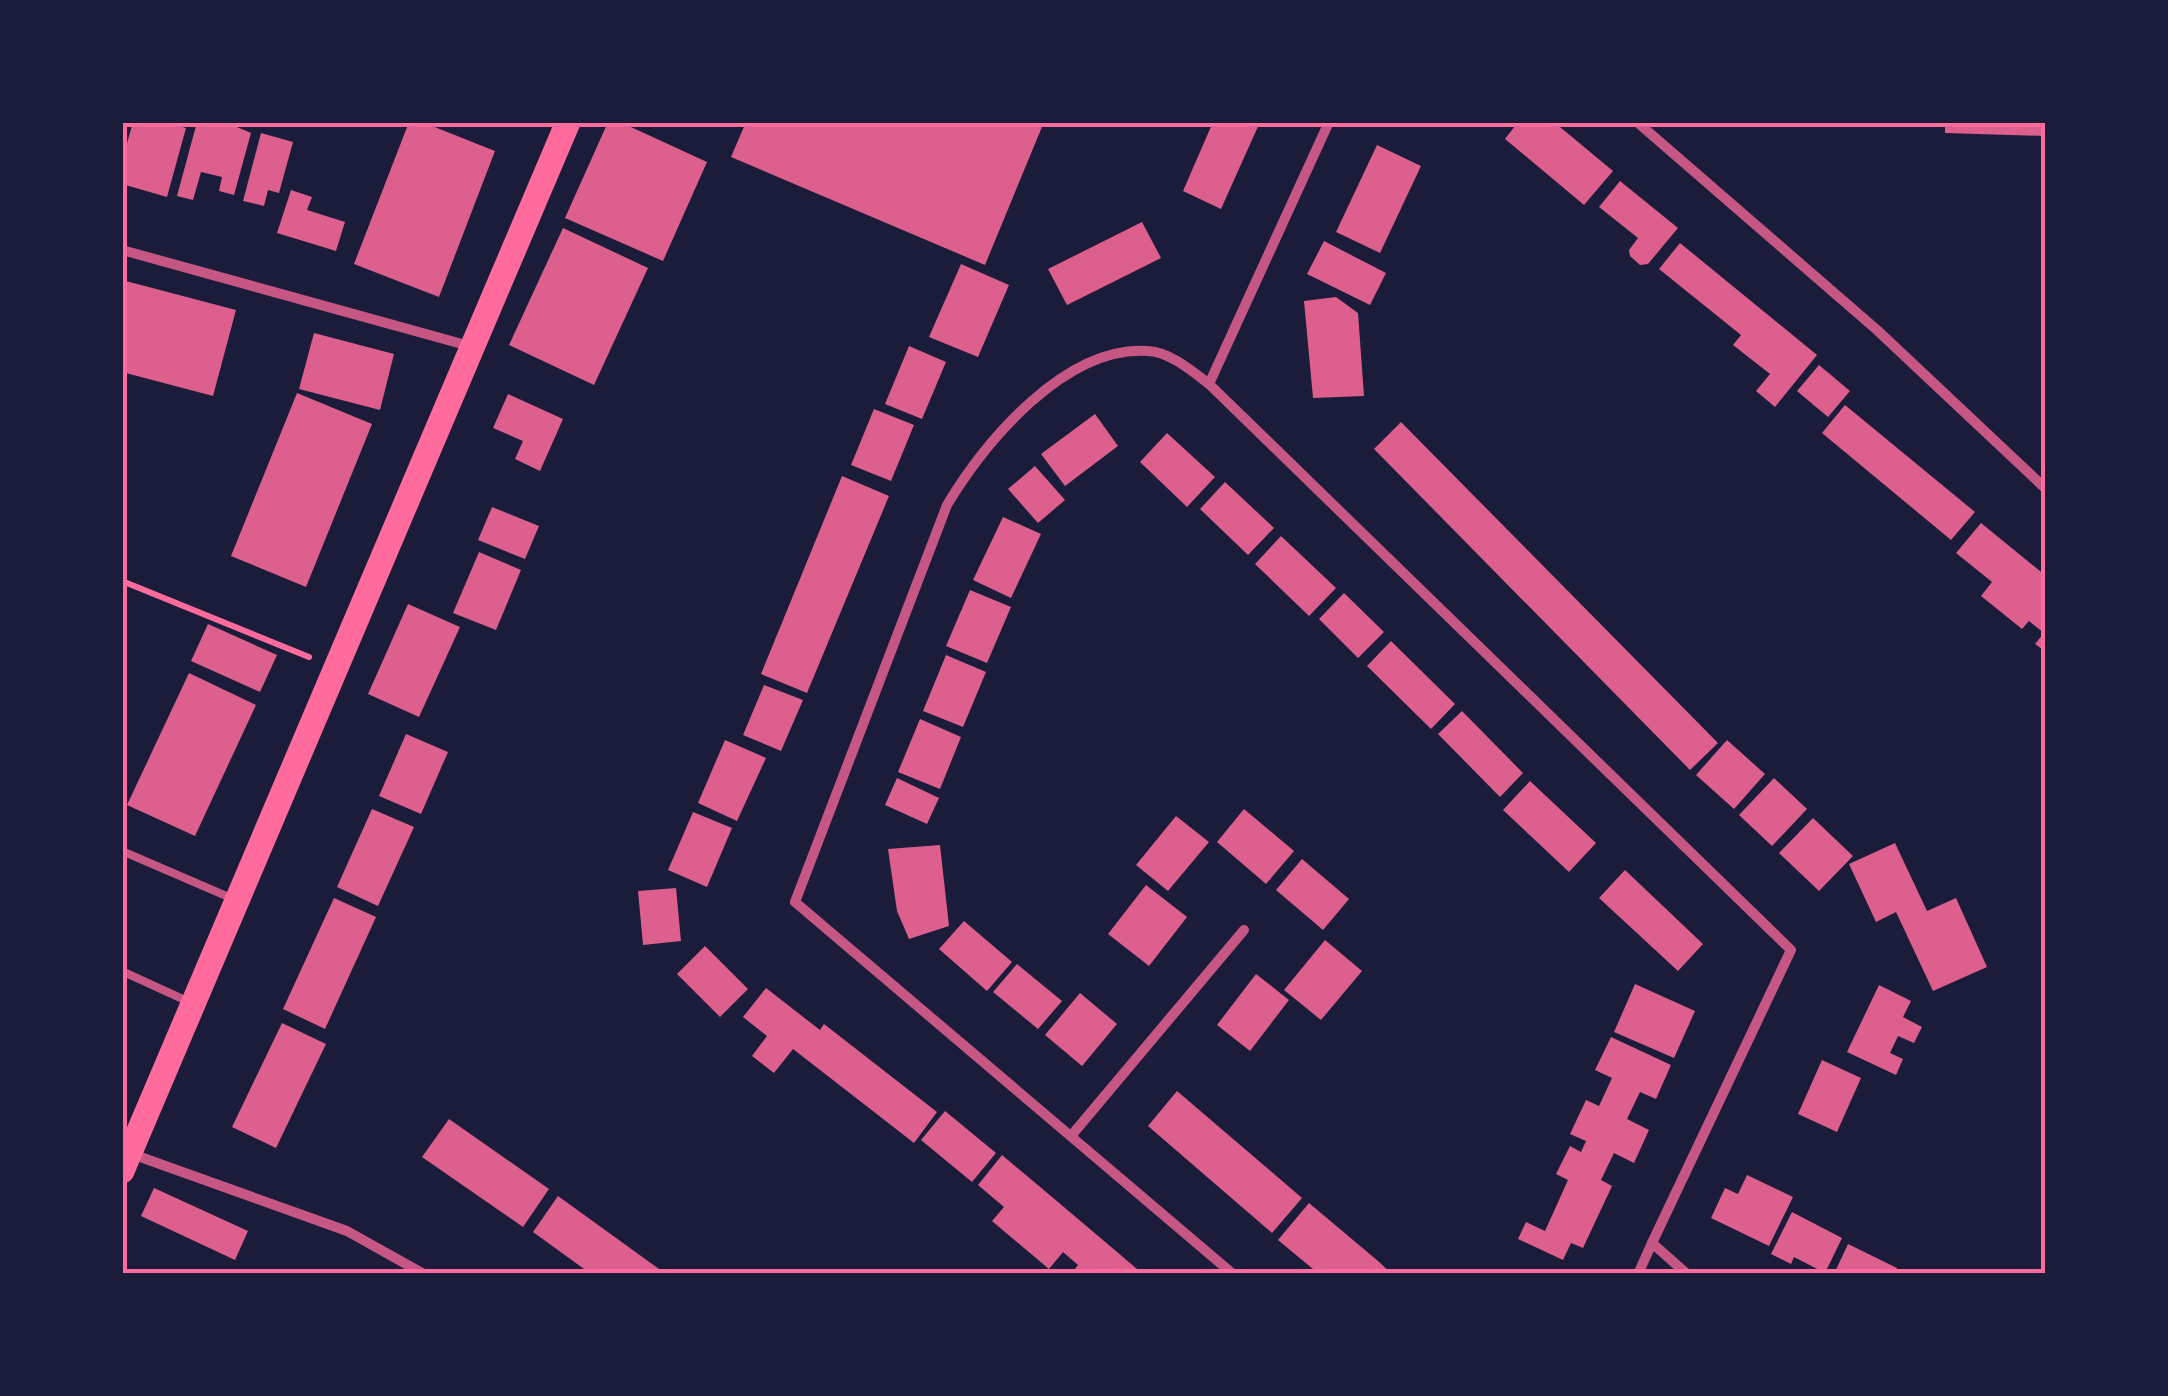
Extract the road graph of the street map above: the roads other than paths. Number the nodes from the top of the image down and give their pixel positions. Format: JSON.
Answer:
{"nodes":[{"id":1,"x":568,"y":122,"type":"edge"},
{"id":2,"x":1329,"y":122,"type":"edge"},
{"id":3,"x":1637,"y":122,"type":"edge"},
{"id":4,"x":122,"y":250,"type":"edge"},
{"id":5,"x":474,"y":347,"type":"junction"},
{"id":6,"x":1209,"y":384,"type":"junction"},
{"id":7,"x":2046,"y":490,"type":"edge"},
{"id":8,"x":122,"y":851,"type":"edge"},
{"id":9,"x":235,"y":900,"type":"junction"},
{"id":10,"x":1244,"y":930,"type":"dead end"},
{"id":11,"x":126,"y":973,"type":"dead end"},
{"id":12,"x":192,"y":1003,"type":"junction"},
{"id":13,"x":1071,"y":1136,"type":"junction"},
{"id":14,"x":126,"y":1162,"type":"edge"},
{"id":15,"x":1652,"y":1243,"type":"junction"},
{"id":16,"x":424,"y":1274,"type":"edge"},
{"id":17,"x":1233,"y":1274,"type":"edge"},
{"id":18,"x":1638,"y":1274,"type":"edge"},
{"id":19,"x":1687,"y":1274,"type":"edge"}],
"edges":[{"from":1,"to":5,"type":"main road"},
{"from":2,"to":6,"type":"street"},
{"from":3,"to":7,"type":"street"},
{"from":4,"to":5,"type":"street"},
{"from":5,"to":9,"type":"main road"},
{"from":6,"to":13,"type":"street"},
{"from":6,"to":15,"type":"street"},
{"from":8,"to":9,"type":"lane"},
{"from":9,"to":12,"type":"main road"},
{"from":10,"to":13,"type":"street"},
{"from":11,"to":12,"type":"lane"},
{"from":12,"to":14,"type":"main road"},
{"from":13,"to":17,"type":"street"},
{"from":14,"to":16,"type":"street"},
{"from":15,"to":18,"type":"street"},
{"from":15,"to":19,"type":"street"}]}
